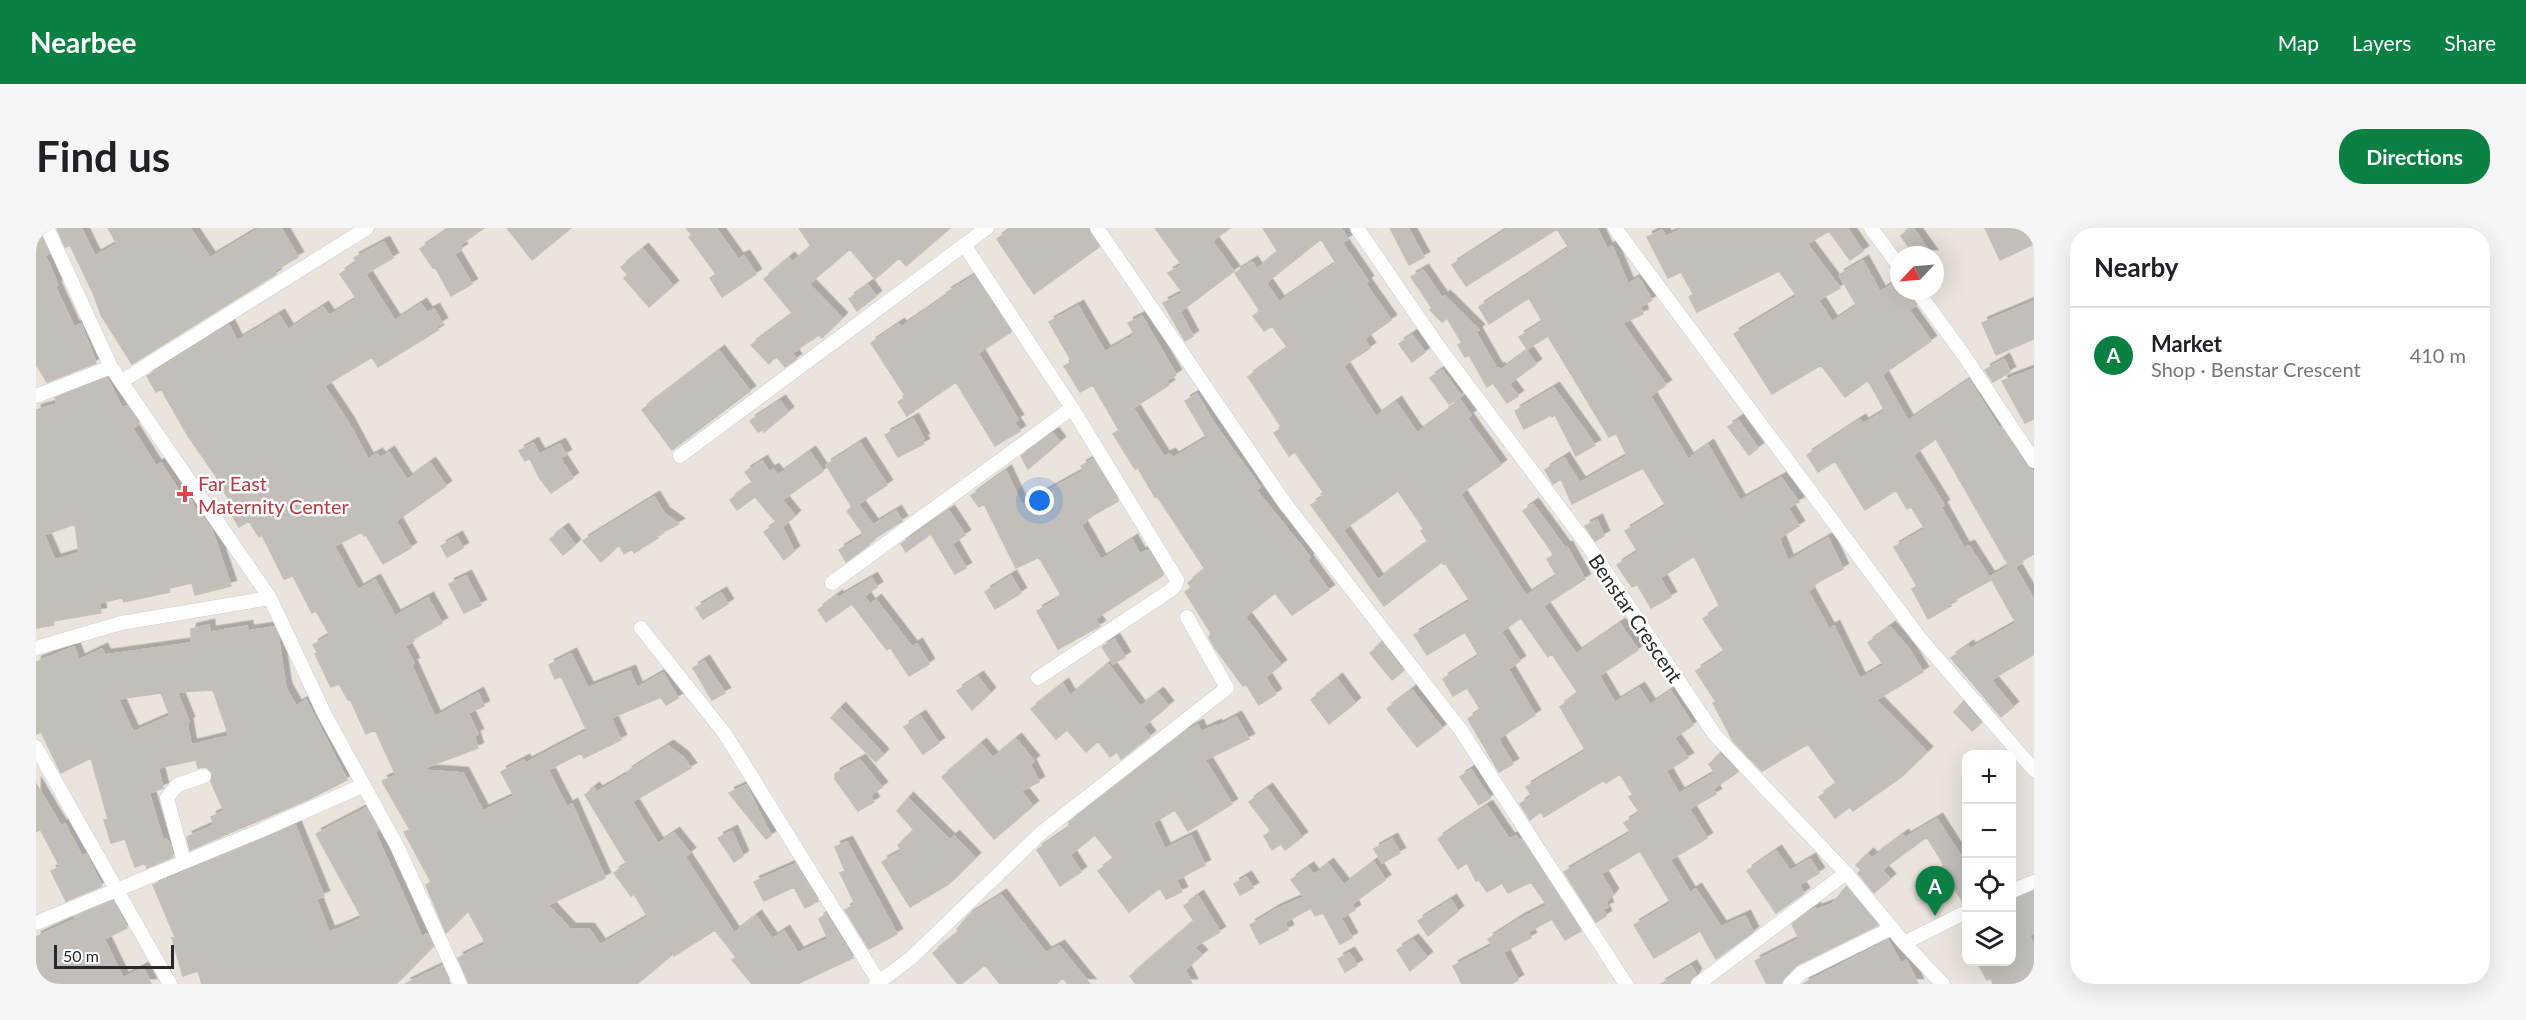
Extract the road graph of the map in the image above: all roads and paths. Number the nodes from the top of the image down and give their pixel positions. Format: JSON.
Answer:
{"nodes":[{"id":1,"x":47,"y":228,"type":"edge"},
{"id":2,"x":367,"y":228,"type":"edge"},
{"id":3,"x":987,"y":228,"type":"edge"},
{"id":4,"x":1097,"y":228,"type":"edge"},
{"id":5,"x":1357,"y":228,"type":"edge"},
{"id":6,"x":1615,"y":228,"type":"edge"},
{"id":7,"x":1871,"y":228,"type":"edge"},
{"id":8,"x":965,"y":246,"type":"junction"},
{"id":9,"x":1890,"y":254,"type":"edge"},
{"id":10,"x":1924,"y":300,"type":"edge"},
{"id":11,"x":111,"y":367,"type":"junction"},
{"id":12,"x":122,"y":381,"type":"junction"},
{"id":13,"x":36,"y":396,"type":"edge"},
{"id":14,"x":1072,"y":408,"type":"junction"},
{"id":15,"x":680,"y":456,"type":"dead end"},
{"id":16,"x":2034,"y":461,"type":"edge"},
{"id":17,"x":832,"y":583,"type":"dead end"},
{"id":18,"x":270,"y":598,"type":"junction"},
{"id":19,"x":1187,"y":618,"type":"dead end"},
{"id":20,"x":641,"y":628,"type":"dead end"},
{"id":21,"x":36,"y":648,"type":"edge"},
{"id":22,"x":1038,"y":678,"type":"dead end"},
{"id":23,"x":36,"y":747,"type":"edge"},
{"id":24,"x":2034,"y":770,"type":"edge"},
{"id":25,"x":204,"y":776,"type":"dead end"},
{"id":26,"x":364,"y":785,"type":"junction"},
{"id":27,"x":184,"y":862,"type":"junction"},
{"id":28,"x":1846,"y":873,"type":"junction"},
{"id":29,"x":2034,"y":882,"type":"edge"},
{"id":30,"x":2016,"y":889,"type":"edge"},
{"id":31,"x":116,"y":890,"type":"junction"},
{"id":32,"x":1962,"y":914,"type":"edge"},
{"id":33,"x":36,"y":923,"type":"edge"},
{"id":34,"x":1892,"y":928,"type":"junction"},
{"id":35,"x":1904,"y":943,"type":"junction"},
{"id":36,"x":878,"y":983,"type":"edge"},
{"id":37,"x":170,"y":984,"type":"edge"},
{"id":38,"x":460,"y":984,"type":"edge"},
{"id":39,"x":1626,"y":984,"type":"edge"},
{"id":40,"x":1698,"y":984,"type":"edge"},
{"id":41,"x":1790,"y":984,"type":"edge"},
{"id":42,"x":1943,"y":984,"type":"edge"}],
"edges":[{"from":1,"to":11,"type":"street"},
{"from":2,"to":12,"type":"street"},
{"from":3,"to":8,"type":"street"},
{"from":4,"to":39,"type":"street"},
{"from":5,"to":28,"type":"street","name":"Benstar Crescent"},
{"from":6,"to":24,"type":"street"},
{"from":7,"to":9,"type":"street"},
{"from":8,"to":14,"type":"street"},
{"from":8,"to":15,"type":"street"},
{"from":10,"to":16,"type":"street"},
{"from":11,"to":12,"type":"street"},
{"from":11,"to":13,"type":"street"},
{"from":12,"to":18,"type":"street"},
{"from":14,"to":17,"type":"street"},
{"from":14,"to":22,"type":"street"},
{"from":18,"to":21,"type":"street"},
{"from":18,"to":26,"type":"street"},
{"from":19,"to":36,"type":"street"},
{"from":20,"to":36,"type":"street"},
{"from":23,"to":31,"type":"street"},
{"from":25,"to":27,"type":"street"},
{"from":26,"to":27,"type":"street"},
{"from":26,"to":38,"type":"street"},
{"from":27,"to":31,"type":"street"},
{"from":28,"to":34,"type":"street","name":"Benstar Crescent"},
{"from":28,"to":40,"type":"street"},
{"from":29,"to":30,"type":"street"},
{"from":31,"to":33,"type":"street"},
{"from":31,"to":37,"type":"street"},
{"from":32,"to":35,"type":"street"},
{"from":34,"to":35,"type":"street","name":"Benstar Crescent"},
{"from":34,"to":41,"type":"street"},
{"from":35,"to":42,"type":"street","name":"Benstar Crescent"}]}
